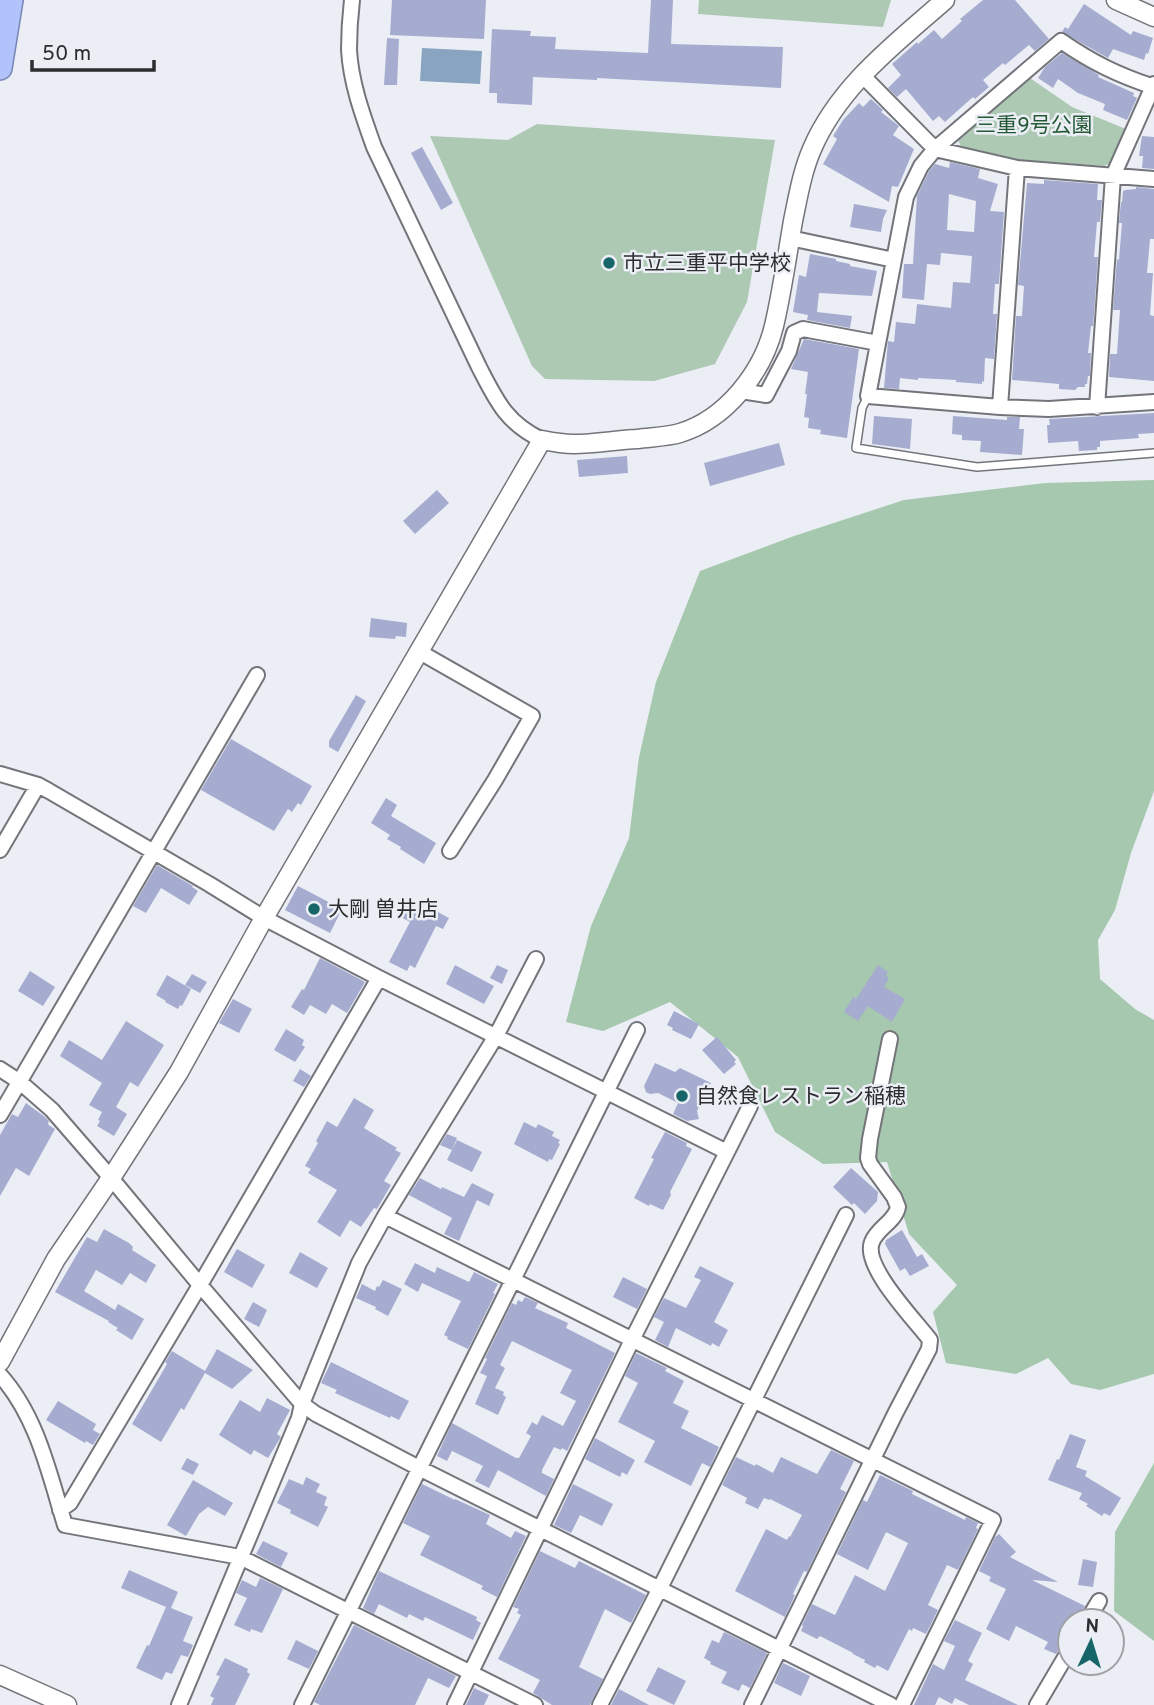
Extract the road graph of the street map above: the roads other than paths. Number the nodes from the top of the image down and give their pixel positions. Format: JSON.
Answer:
{"nodes":[{"id":1,"x":11,"y":0,"type":"edge"},
{"id":2,"x":352,"y":0,"type":"edge"},
{"id":3,"x":945,"y":0,"type":"edge"},
{"id":4,"x":1116,"y":0,"type":"edge"},
{"id":5,"x":1154,"y":17,"type":"edge"},
{"id":6,"x":0,"y":68,"type":"edge"},
{"id":7,"x":862,"y":75,"type":"junction"},
{"id":8,"x":1154,"y":86,"type":"edge"},
{"id":9,"x":934,"y":149,"type":"junction"},
{"id":10,"x":1017,"y":168,"type":"junction"},
{"id":11,"x":1113,"y":176,"type":"junction"},
{"id":12,"x":1154,"y":179,"type":"edge"},
{"id":13,"x":790,"y":238,"type":"junction"},
{"id":14,"x":894,"y":260,"type":"junction"},
{"id":15,"x":878,"y":343,"type":"junction"},
{"id":16,"x":740,"y":391,"type":"junction"},
{"id":17,"x":868,"y":396,"type":"junction"},
{"id":18,"x":1154,"y":402,"type":"edge"},
{"id":19,"x":1000,"y":407,"type":"junction"},
{"id":20,"x":1097,"y":407,"type":"junction"},
{"id":21,"x":542,"y":440,"type":"junction"},
{"id":22,"x":1154,"y":453,"type":"edge"},
{"id":23,"x":418,"y":651,"type":"junction"},
{"id":24,"x":257,"y":675,"type":"dead end"},
{"id":25,"x":0,"y":774,"type":"edge"},
{"id":26,"x":38,"y":785,"type":"junction"},
{"id":27,"x":0,"y":850,"type":"edge"},
{"id":28,"x":450,"y":851,"type":"dead end"},
{"id":29,"x":154,"y":852,"type":"junction"},
{"id":30,"x":264,"y":918,"type":"junction"},
{"id":31,"x":536,"y":959,"type":"dead end"},
{"id":32,"x":379,"y":978,"type":"junction"},
{"id":33,"x":637,"y":1030,"type":"dead end"},
{"id":34,"x":496,"y":1036,"type":"junction"},
{"id":35,"x":890,"y":1039,"type":"dead end"},
{"id":36,"x":0,"y":1069,"type":"edge"},
{"id":37,"x":20,"y":1082,"type":"junction"},
{"id":38,"x":608,"y":1092,"type":"junction"},
{"id":39,"x":750,"y":1105,"type":"dead end"},
{"id":40,"x":0,"y":1115,"type":"edge"},
{"id":41,"x":727,"y":1152,"type":"junction"},
{"id":42,"x":111,"y":1178,"type":"junction"},
{"id":43,"x":846,"y":1214,"type":"dead end"},
{"id":44,"x":385,"y":1216,"type":"junction"},
{"id":45,"x":513,"y":1280,"type":"junction"},
{"id":46,"x":200,"y":1285,"type":"junction"},
{"id":47,"x":632,"y":1340,"type":"junction"},
{"id":48,"x":0,"y":1362,"type":"edge"},
{"id":49,"x":0,"y":1375,"type":"edge"},
{"id":50,"x":753,"y":1401,"type":"junction"},
{"id":51,"x":302,"y":1404,"type":"junction"},
{"id":52,"x":873,"y":1460,"type":"junction"},
{"id":53,"x":419,"y":1468,"type":"junction"},
{"id":54,"x":60,"y":1510,"type":"junction"},
{"id":55,"x":540,"y":1529,"type":"junction"},
{"id":56,"x":240,"y":1557,"type":"junction"},
{"id":57,"x":660,"y":1588,"type":"junction"},
{"id":58,"x":1099,"y":1601,"type":"dead end"},
{"id":59,"x":1095,"y":1607,"type":"edge"},
{"id":60,"x":349,"y":1612,"type":"junction"},
{"id":61,"x":779,"y":1648,"type":"junction"},
{"id":62,"x":470,"y":1673,"type":"junction"},
{"id":63,"x":1056,"y":1673,"type":"edge"},
{"id":64,"x":0,"y":1675,"type":"edge"},
{"id":65,"x":67,"y":1705,"type":"edge"},
{"id":66,"x":179,"y":1705,"type":"edge"},
{"id":67,"x":302,"y":1705,"type":"edge"},
{"id":68,"x":455,"y":1705,"type":"edge"},
{"id":69,"x":536,"y":1705,"type":"edge"},
{"id":70,"x":600,"y":1705,"type":"edge"},
{"id":71,"x":752,"y":1705,"type":"edge"},
{"id":72,"x":891,"y":1705,"type":"edge"},
{"id":73,"x":902,"y":1705,"type":"edge"},
{"id":74,"x":1037,"y":1705,"type":"edge"}],
"edges":[{"from":1,"to":6,"type":"highway"},
{"from":2,"to":21,"type":"street"},
{"from":3,"to":7,"type":"street"},
{"from":4,"to":5,"type":"street"},
{"from":7,"to":9,"type":"street"},
{"from":7,"to":13,"type":"street"},
{"from":8,"to":9,"type":"street"},
{"from":8,"to":11,"type":"street"},
{"from":9,"to":10,"type":"street"},
{"from":9,"to":14,"type":"street"},
{"from":10,"to":11,"type":"street"},
{"from":10,"to":19,"type":"street"},
{"from":11,"to":12,"type":"street"},
{"from":11,"to":20,"type":"street"},
{"from":13,"to":14,"type":"street"},
{"from":13,"to":16,"type":"street"},
{"from":14,"to":15,"type":"street"},
{"from":15,"to":16,"type":"street"},
{"from":15,"to":17,"type":"street"},
{"from":16,"to":21,"type":"street"},
{"from":17,"to":19,"type":"street"},
{"from":17,"to":22,"type":"lane"},
{"from":18,"to":20,"type":"street"},
{"from":19,"to":20,"type":"street"},
{"from":21,"to":23,"type":"street"},
{"from":23,"to":28,"type":"street"},
{"from":23,"to":30,"type":"street"},
{"from":24,"to":29,"type":"street"},
{"from":25,"to":26,"type":"street"},
{"from":26,"to":27,"type":"street"},
{"from":26,"to":29,"type":"street"},
{"from":29,"to":30,"type":"street"},
{"from":29,"to":37,"type":"street"},
{"from":30,"to":32,"type":"street"},
{"from":30,"to":42,"type":"street"},
{"from":31,"to":34,"type":"street"},
{"from":32,"to":34,"type":"street"},
{"from":32,"to":46,"type":"street"},
{"from":33,"to":38,"type":"street"},
{"from":34,"to":38,"type":"street"},
{"from":34,"to":44,"type":"street"},
{"from":35,"to":52,"type":"street"},
{"from":36,"to":37,"type":"street"},
{"from":37,"to":40,"type":"street"},
{"from":37,"to":42,"type":"street"},
{"from":38,"to":41,"type":"street"},
{"from":38,"to":45,"type":"street"},
{"from":39,"to":41,"type":"street"},
{"from":41,"to":47,"type":"street"},
{"from":42,"to":46,"type":"street"},
{"from":42,"to":48,"type":"street"},
{"from":43,"to":50,"type":"street"},
{"from":44,"to":45,"type":"street"},
{"from":44,"to":51,"type":"street"},
{"from":45,"to":47,"type":"street"},
{"from":45,"to":53,"type":"street"},
{"from":46,"to":51,"type":"street"},
{"from":46,"to":54,"type":"street"},
{"from":47,"to":50,"type":"street"},
{"from":47,"to":55,"type":"street"},
{"from":49,"to":54,"type":"street"},
{"from":50,"to":52,"type":"street"},
{"from":50,"to":57,"type":"street"},
{"from":51,"to":53,"type":"street"},
{"from":51,"to":56,"type":"street"},
{"from":52,"to":61,"type":"street"},
{"from":52,"to":73,"type":"street"},
{"from":53,"to":55,"type":"street"},
{"from":53,"to":60,"type":"street"},
{"from":54,"to":56,"type":"street"},
{"from":55,"to":57,"type":"street"},
{"from":55,"to":62,"type":"street"},
{"from":56,"to":60,"type":"street"},
{"from":56,"to":66,"type":"street"},
{"from":57,"to":61,"type":"street"},
{"from":57,"to":70,"type":"street"},
{"from":58,"to":59,"type":"street"},
{"from":60,"to":62,"type":"street"},
{"from":60,"to":67,"type":"street"},
{"from":61,"to":71,"type":"street"},
{"from":61,"to":72,"type":"street"},
{"from":62,"to":68,"type":"street"},
{"from":62,"to":69,"type":"street"},
{"from":63,"to":74,"type":"street"},
{"from":64,"to":65,"type":"street"}]}
